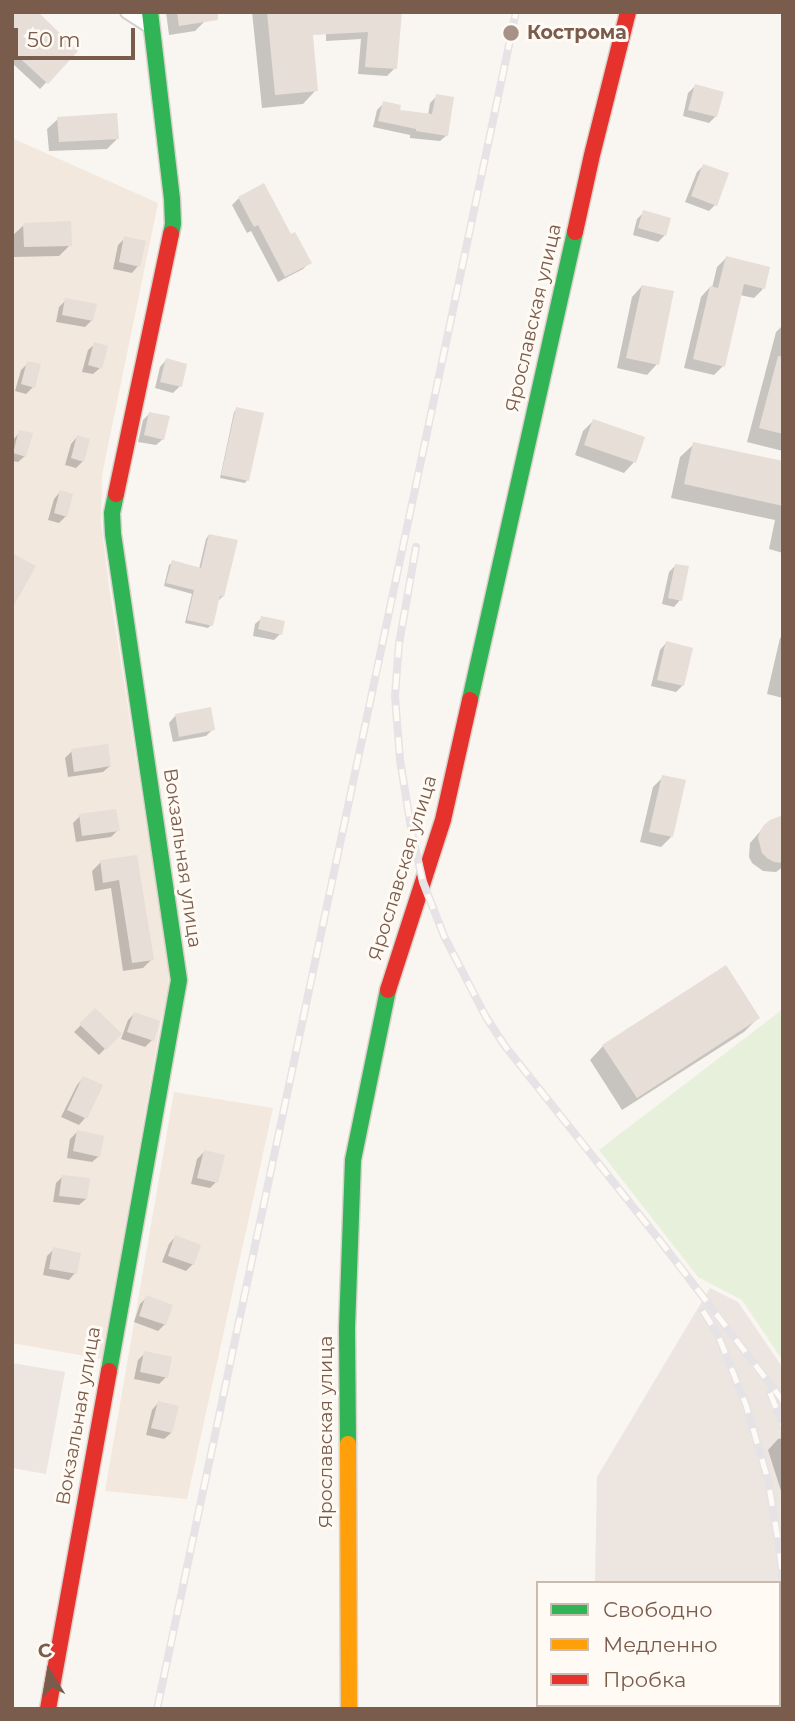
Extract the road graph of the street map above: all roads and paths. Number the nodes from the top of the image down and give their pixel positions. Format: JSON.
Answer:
{"nodes":[{"id":1,"x":127,"y":12,"type":"edge"},
{"id":2,"x":628,"y":12,"type":"edge"},
{"id":3,"x":151,"y":20,"type":"edge"},
{"id":4,"x":48,"y":1709,"type":"edge"},
{"id":5,"x":349,"y":1709,"type":"edge"}],
"edges":[{"from":1,"to":3,"type":"street"},
{"from":2,"to":5,"type":"main road","name":"Ярославская улица"},
{"from":3,"to":4,"type":"main road","name":"Вокзальная улица"}]}
